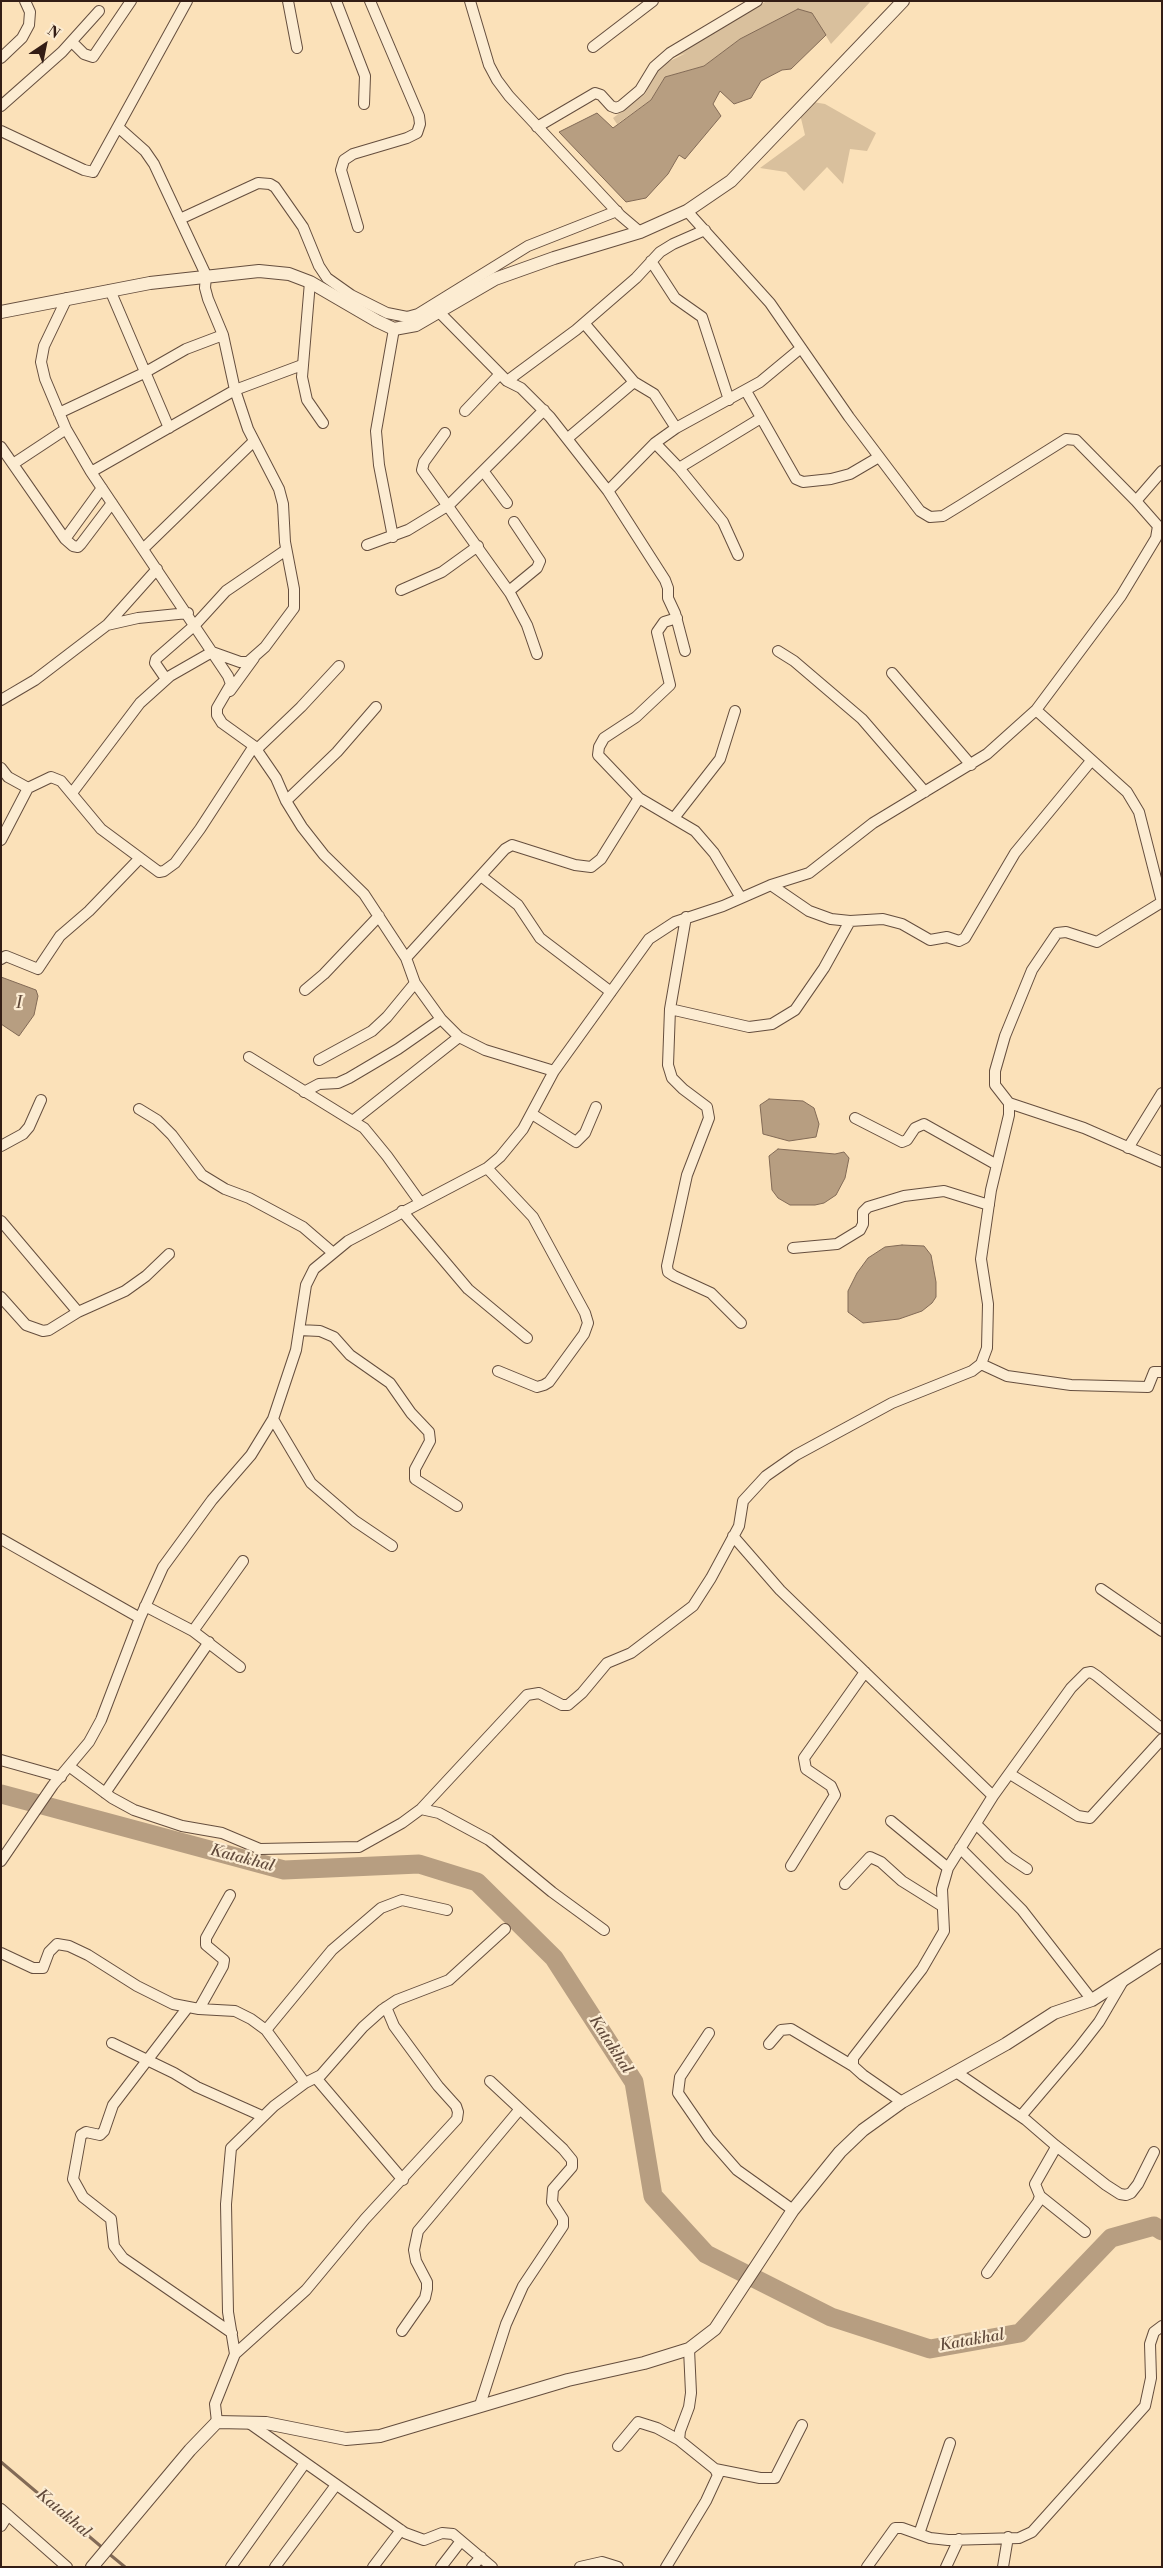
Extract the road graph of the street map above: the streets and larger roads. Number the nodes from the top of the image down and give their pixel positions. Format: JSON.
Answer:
{"nodes":[{"id":1,"x":25,"y":1,"type":"edge"},
{"id":2,"x":131,"y":1,"type":"edge"},
{"id":3,"x":187,"y":1,"type":"edge"},
{"id":4,"x":288,"y":1,"type":"edge"},
{"id":5,"x":336,"y":1,"type":"edge"},
{"id":6,"x":370,"y":1,"type":"edge"},
{"id":7,"x":470,"y":1,"type":"edge"},
{"id":8,"x":652,"y":1,"type":"edge"},
{"id":9,"x":757,"y":1,"type":"edge"},
{"id":10,"x":903,"y":1,"type":"edge"},
{"id":11,"x":99,"y":11,"type":"dead end"},
{"id":12,"x":72,"y":42,"type":"junction"},
{"id":13,"x":594,"y":47,"type":"dead end"},
{"id":14,"x":297,"y":48,"type":"dead end"},
{"id":15,"x":1,"y":58,"type":"edge"},
{"id":16,"x":364,"y":104,"type":"dead end"},
{"id":17,"x":1,"y":106,"type":"edge"},
{"id":18,"x":118,"y":127,"type":"junction"},
{"id":19,"x":538,"y":127,"type":"junction"},
{"id":20,"x":1,"y":131,"type":"edge"},
{"id":21,"x":617,"y":211,"type":"junction"},
{"id":22,"x":687,"y":211,"type":"junction"},
{"id":23,"x":180,"y":219,"type":"junction"},
{"id":24,"x":358,"y":227,"type":"dead end"},
{"id":25,"x":705,"y":230,"type":"junction"},
{"id":26,"x":640,"y":232,"type":"junction"},
{"id":27,"x":651,"y":261,"type":"junction"},
{"id":28,"x":206,"y":276,"type":"junction"},
{"id":29,"x":310,"y":282,"type":"junction"},
{"id":30,"x":110,"y":290,"type":"junction"},
{"id":31,"x":67,"y":298,"type":"junction"},
{"id":32,"x":1,"y":312,"type":"edge"},
{"id":33,"x":439,"y":312,"type":"junction"},
{"id":34,"x":584,"y":323,"type":"junction"},
{"id":35,"x":394,"y":329,"type":"junction"},
{"id":36,"x":222,"y":334,"type":"junction"},
{"id":37,"x":802,"y":348,"type":"junction"},
{"id":38,"x":302,"y":364,"type":"junction"},
{"id":39,"x":144,"y":372,"type":"junction"},
{"id":40,"x":504,"y":377,"type":"junction"},
{"id":41,"x":634,"y":382,"type":"junction"},
{"id":42,"x":235,"y":390,"type":"junction"},
{"id":43,"x":746,"y":391,"type":"junction"},
{"id":44,"x":729,"y":400,"type":"junction"},
{"id":45,"x":466,"y":410,"type":"dead end"},
{"id":46,"x":544,"y":410,"type":"junction"},
{"id":47,"x":59,"y":413,"type":"junction"},
{"id":48,"x":761,"y":418,"type":"junction"},
{"id":49,"x":323,"y":423,"type":"dead end"},
{"id":50,"x":169,"y":428,"type":"junction"},
{"id":51,"x":676,"y":428,"type":"junction"},
{"id":52,"x":66,"y":429,"type":"junction"},
{"id":53,"x":445,"y":434,"type":"dead end"},
{"id":54,"x":568,"y":438,"type":"junction"},
{"id":55,"x":253,"y":442,"type":"junction"},
{"id":56,"x":654,"y":443,"type":"junction"},
{"id":57,"x":1,"y":447,"type":"edge"},
{"id":58,"x":880,"y":457,"type":"junction"},
{"id":59,"x":13,"y":464,"type":"junction"},
{"id":60,"x":679,"y":468,"type":"junction"},
{"id":61,"x":1162,"y":471,"type":"edge"},
{"id":62,"x":91,"y":472,"type":"junction"},
{"id":63,"x":484,"y":472,"type":"junction"},
{"id":64,"x":102,"y":488,"type":"junction"},
{"id":65,"x":608,"y":491,"type":"junction"},
{"id":66,"x":1136,"y":500,"type":"junction"},
{"id":67,"x":112,"y":503,"type":"junction"},
{"id":68,"x":507,"y":503,"type":"dead end"},
{"id":69,"x":449,"y":505,"type":"junction"},
{"id":70,"x":514,"y":522,"type":"dead end"},
{"id":71,"x":1160,"y":527,"type":"edge"},
{"id":72,"x":393,"y":537,"type":"junction"},
{"id":73,"x":64,"y":539,"type":"junction"},
{"id":74,"x":367,"y":545,"type":"dead end"},
{"id":75,"x":478,"y":546,"type":"junction"},
{"id":76,"x":143,"y":549,"type":"junction"},
{"id":77,"x":286,"y":550,"type":"junction"},
{"id":78,"x":738,"y":555,"type":"dead end"},
{"id":79,"x":157,"y":569,"type":"junction"},
{"id":80,"x":401,"y":590,"type":"dead end"},
{"id":81,"x":509,"y":590,"type":"junction"},
{"id":82,"x":188,"y":613,"type":"junction"},
{"id":83,"x":677,"y":618,"type":"junction"},
{"id":84,"x":107,"y":625,"type":"junction"},
{"id":85,"x":195,"y":625,"type":"junction"},
{"id":86,"x":685,"y":651,"type":"dead end"},
{"id":87,"x":778,"y":651,"type":"dead end"},
{"id":88,"x":212,"y":652,"type":"junction"},
{"id":89,"x":537,"y":654,"type":"dead end"},
{"id":90,"x":257,"y":655,"type":"junction"},
{"id":91,"x":339,"y":666,"type":"dead end"},
{"id":92,"x":892,"y":673,"type":"dead end"},
{"id":93,"x":166,"y":679,"type":"junction"},
{"id":94,"x":229,"y":691,"type":"junction"},
{"id":95,"x":1,"y":700,"type":"edge"},
{"id":96,"x":376,"y":707,"type":"dead end"},
{"id":97,"x":1036,"y":710,"type":"junction"},
{"id":98,"x":735,"y":711,"type":"dead end"},
{"id":99,"x":255,"y":748,"type":"junction"},
{"id":100,"x":1091,"y":760,"type":"junction"},
{"id":101,"x":972,"y":765,"type":"junction"},
{"id":102,"x":1,"y":768,"type":"edge"},
{"id":103,"x":28,"y":788,"type":"junction"},
{"id":104,"x":925,"y":792,"type":"junction"},
{"id":105,"x":72,"y":793,"type":"junction"},
{"id":106,"x":639,"y":798,"type":"junction"},
{"id":107,"x":286,"y":801,"type":"junction"},
{"id":108,"x":674,"y":818,"type":"junction"},
{"id":109,"x":1,"y":840,"type":"edge"},
{"id":110,"x":140,"y":858,"type":"junction"},
{"id":111,"x":481,"y":876,"type":"junction"},
{"id":112,"x":771,"y":885,"type":"junction"},
{"id":113,"x":741,"y":898,"type":"junction"},
{"id":114,"x":379,"y":916,"type":"junction"},
{"id":115,"x":686,"y":917,"type":"junction"},
{"id":116,"x":850,"y":921,"type":"junction"},
{"id":117,"x":406,"y":958,"type":"junction"},
{"id":118,"x":1,"y":960,"type":"edge"},
{"id":119,"x":415,"y":983,"type":"junction"},
{"id":120,"x":305,"y":990,"type":"dead end"},
{"id":121,"x":611,"y":992,"type":"junction"},
{"id":122,"x":670,"y":1009,"type":"junction"},
{"id":123,"x":441,"y":1019,"type":"junction"},
{"id":124,"x":459,"y":1037,"type":"junction"},
{"id":125,"x":249,"y":1057,"type":"dead end"},
{"id":126,"x":319,"y":1060,"type":"dead end"},
{"id":127,"x":554,"y":1071,"type":"junction"},
{"id":128,"x":304,"y":1092,"type":"junction"},
{"id":129,"x":1162,"y":1093,"type":"edge"},
{"id":130,"x":41,"y":1100,"type":"dead end"},
{"id":131,"x":1009,"y":1103,"type":"junction"},
{"id":132,"x":596,"y":1107,"type":"dead end"},
{"id":133,"x":139,"y":1109,"type":"dead end"},
{"id":134,"x":532,"y":1114,"type":"junction"},
{"id":135,"x":855,"y":1118,"type":"dead end"},
{"id":136,"x":354,"y":1120,"type":"junction"},
{"id":137,"x":1,"y":1146,"type":"edge"},
{"id":138,"x":1128,"y":1148,"type":"junction"},
{"id":139,"x":1162,"y":1162,"type":"edge"},
{"id":140,"x":997,"y":1165,"type":"junction"},
{"id":141,"x":487,"y":1168,"type":"junction"},
{"id":142,"x":420,"y":1202,"type":"junction"},
{"id":143,"x":988,"y":1204,"type":"junction"},
{"id":144,"x":402,"y":1211,"type":"junction"},
{"id":145,"x":1,"y":1221,"type":"edge"},
{"id":146,"x":793,"y":1248,"type":"dead end"},
{"id":147,"x":332,"y":1252,"type":"junction"},
{"id":148,"x":170,"y":1254,"type":"dead end"},
{"id":149,"x":1,"y":1297,"type":"edge"},
{"id":150,"x":78,"y":1312,"type":"junction"},
{"id":151,"x":741,"y":1323,"type":"dead end"},
{"id":152,"x":299,"y":1330,"type":"junction"},
{"id":153,"x":527,"y":1338,"type":"dead end"},
{"id":154,"x":981,"y":1364,"type":"junction"},
{"id":155,"x":498,"y":1371,"type":"dead end"},
{"id":156,"x":1162,"y":1372,"type":"edge"},
{"id":157,"x":273,"y":1419,"type":"junction"},
{"id":158,"x":457,"y":1506,"type":"dead end"},
{"id":159,"x":733,"y":1536,"type":"junction"},
{"id":160,"x":1,"y":1539,"type":"edge"},
{"id":161,"x":392,"y":1546,"type":"dead end"},
{"id":162,"x":243,"y":1561,"type":"dead end"},
{"id":163,"x":1101,"y":1589,"type":"dead end"},
{"id":164,"x":145,"y":1606,"type":"junction"},
{"id":165,"x":140,"y":1618,"type":"junction"},
{"id":166,"x":193,"y":1631,"type":"junction"},
{"id":167,"x":1162,"y":1631,"type":"edge"},
{"id":168,"x":209,"y":1642,"type":"junction"},
{"id":169,"x":240,"y":1667,"type":"dead end"},
{"id":170,"x":865,"y":1672,"type":"junction"},
{"id":171,"x":1162,"y":1728,"type":"edge"},
{"id":172,"x":1162,"y":1739,"type":"edge"},
{"id":173,"x":1,"y":1760,"type":"edge"},
{"id":174,"x":70,"y":1767,"type":"junction"},
{"id":175,"x":1010,"y":1774,"type":"junction"},
{"id":176,"x":61,"y":1777,"type":"junction"},
{"id":177,"x":104,"y":1793,"type":"junction"},
{"id":178,"x":993,"y":1796,"type":"junction"},
{"id":179,"x":420,"y":1809,"type":"junction"},
{"id":180,"x":891,"y":1821,"type":"dead end"},
{"id":181,"x":976,"y":1824,"type":"junction"},
{"id":182,"x":960,"y":1848,"type":"junction"},
{"id":183,"x":1,"y":1861,"type":"edge"},
{"id":184,"x":790,"y":1866,"type":"dead end"},
{"id":185,"x":948,"y":1868,"type":"junction"},
{"id":186,"x":1027,"y":1869,"type":"dead end"},
{"id":187,"x":845,"y":1884,"type":"dead end"},
{"id":188,"x":230,"y":1895,"type":"dead end"},
{"id":189,"x":942,"y":1906,"type":"junction"},
{"id":190,"x":447,"y":1910,"type":"dead end"},
{"id":191,"x":505,"y":1929,"type":"dead end"},
{"id":192,"x":604,"y":1930,"type":"dead end"},
{"id":193,"x":1,"y":1953,"type":"edge"},
{"id":194,"x":1162,"y":1955,"type":"edge"},
{"id":195,"x":1123,"y":1980,"type":"junction"},
{"id":196,"x":1092,"y":2000,"type":"junction"},
{"id":197,"x":188,"y":2006,"type":"junction"},
{"id":198,"x":386,"y":2007,"type":"junction"},
{"id":199,"x":199,"y":2009,"type":"junction"},
{"id":200,"x":266,"y":2030,"type":"junction"},
{"id":201,"x":709,"y":2033,"type":"dead end"},
{"id":202,"x":112,"y":2043,"type":"dead end"},
{"id":203,"x":769,"y":2044,"type":"dead end"},
{"id":204,"x":146,"y":2058,"type":"junction"},
{"id":205,"x":853,"y":2066,"type":"junction"},
{"id":206,"x":956,"y":2072,"type":"junction"},
{"id":207,"x":316,"y":2078,"type":"junction"},
{"id":208,"x":490,"y":2081,"type":"dead end"},
{"id":209,"x":305,"y":2083,"type":"junction"},
{"id":210,"x":902,"y":2102,"type":"junction"},
{"id":211,"x":520,"y":2109,"type":"junction"},
{"id":212,"x":262,"y":2116,"type":"junction"},
{"id":213,"x":1021,"y":2116,"type":"junction"},
{"id":214,"x":1055,"y":2145,"type":"junction"},
{"id":215,"x":1154,"y":2152,"type":"dead end"},
{"id":216,"x":403,"y":2180,"type":"junction"},
{"id":217,"x":1040,"y":2196,"type":"junction"},
{"id":218,"x":793,"y":2210,"type":"junction"},
{"id":219,"x":1085,"y":2232,"type":"dead end"},
{"id":220,"x":987,"y":2273,"type":"dead end"},
{"id":221,"x":1162,"y":2326,"type":"edge"},
{"id":222,"x":402,"y":2331,"type":"dead end"},
{"id":223,"x":232,"y":2333,"type":"junction"},
{"id":224,"x":689,"y":2349,"type":"junction"},
{"id":225,"x":236,"y":2354,"type":"junction"},
{"id":226,"x":480,"y":2405,"type":"junction"},
{"id":227,"x":217,"y":2422,"type":"junction"},
{"id":228,"x":249,"y":2423,"type":"junction"},
{"id":229,"x":802,"y":2425,"type":"dead end"},
{"id":230,"x":679,"y":2440,"type":"junction"},
{"id":231,"x":950,"y":2443,"type":"dead end"},
{"id":232,"x":618,"y":2446,"type":"dead end"},
{"id":233,"x":305,"y":2463,"type":"junction"},
{"id":234,"x":715,"y":2469,"type":"junction"},
{"id":235,"x":336,"y":2485,"type":"junction"},
{"id":236,"x":5,"y":2512,"type":"edge"},
{"id":237,"x":1,"y":2526,"type":"edge"},
{"id":238,"x":401,"y":2530,"type":"junction"},
{"id":239,"x":918,"y":2534,"type":"junction"},
{"id":240,"x":1008,"y":2536,"type":"junction"},
{"id":241,"x":959,"y":2540,"type":"junction"},
{"id":242,"x":461,"y":2541,"type":"junction"},
{"id":243,"x":481,"y":2557,"type":"junction"},
{"id":244,"x":67,"y":2567,"type":"edge"},
{"id":245,"x":92,"y":2567,"type":"edge"},
{"id":246,"x":231,"y":2567,"type":"edge"},
{"id":247,"x":275,"y":2567,"type":"edge"},
{"id":248,"x":373,"y":2567,"type":"edge"},
{"id":249,"x":441,"y":2567,"type":"edge"},
{"id":250,"x":472,"y":2567,"type":"edge"},
{"id":251,"x":492,"y":2567,"type":"edge"},
{"id":252,"x":580,"y":2567,"type":"edge"},
{"id":253,"x":618,"y":2567,"type":"edge"},
{"id":254,"x":666,"y":2567,"type":"edge"},
{"id":255,"x":867,"y":2567,"type":"edge"},
{"id":256,"x":946,"y":2567,"type":"edge"},
{"id":257,"x":1003,"y":2567,"type":"edge"}],
"edges":[{"from":1,"to":15,"type":"street"},
{"from":2,"to":12,"type":"street"},
{"from":3,"to":18,"type":"street"},
{"from":4,"to":14,"type":"street"},
{"from":5,"to":16,"type":"street"},
{"from":6,"to":24,"type":"street"},
{"from":7,"to":19,"type":"street"},
{"from":8,"to":13,"type":"street"},
{"from":9,"to":19,"type":"street"},
{"from":10,"to":22,"type":"street"},
{"from":11,"to":12,"type":"street"},
{"from":12,"to":17,"type":"street"},
{"from":18,"to":20,"type":"street"},
{"from":18,"to":23,"type":"street"},
{"from":19,"to":21,"type":"street"},
{"from":21,"to":23,"type":"street"},
{"from":21,"to":26,"type":"street"},
{"from":22,"to":25,"type":"street"},
{"from":22,"to":26,"type":"street"},
{"from":23,"to":28,"type":"street"},
{"from":25,"to":27,"type":"street"},
{"from":25,"to":37,"type":"street"},
{"from":26,"to":33,"type":"street"},
{"from":27,"to":34,"type":"street"},
{"from":27,"to":44,"type":"street"},
{"from":28,"to":29,"type":"street"},
{"from":28,"to":30,"type":"street"},
{"from":28,"to":36,"type":"street"},
{"from":29,"to":35,"type":"street"},
{"from":29,"to":38,"type":"street"},
{"from":30,"to":31,"type":"street"},
{"from":30,"to":39,"type":"street"},
{"from":31,"to":32,"type":"street"},
{"from":31,"to":47,"type":"street"},
{"from":33,"to":35,"type":"street"},
{"from":33,"to":40,"type":"street"},
{"from":34,"to":40,"type":"street"},
{"from":34,"to":41,"type":"street"},
{"from":35,"to":72,"type":"street"},
{"from":36,"to":39,"type":"street"},
{"from":36,"to":42,"type":"street"},
{"from":37,"to":43,"type":"street"},
{"from":37,"to":58,"type":"street"},
{"from":38,"to":42,"type":"street"},
{"from":38,"to":49,"type":"street"},
{"from":39,"to":47,"type":"street"},
{"from":39,"to":50,"type":"street"},
{"from":40,"to":45,"type":"street"},
{"from":40,"to":46,"type":"street"},
{"from":41,"to":51,"type":"street"},
{"from":41,"to":54,"type":"street"},
{"from":42,"to":50,"type":"street"},
{"from":42,"to":55,"type":"street"},
{"from":43,"to":44,"type":"street"},
{"from":43,"to":48,"type":"street"},
{"from":44,"to":51,"type":"street"},
{"from":46,"to":54,"type":"street"},
{"from":46,"to":63,"type":"street"},
{"from":47,"to":52,"type":"street"},
{"from":48,"to":58,"type":"street"},
{"from":48,"to":60,"type":"street"},
{"from":50,"to":62,"type":"street"},
{"from":51,"to":56,"type":"street"},
{"from":52,"to":59,"type":"street"},
{"from":52,"to":62,"type":"street"},
{"from":53,"to":69,"type":"street"},
{"from":54,"to":65,"type":"street"},
{"from":55,"to":76,"type":"street"},
{"from":55,"to":77,"type":"street"},
{"from":56,"to":60,"type":"street"},
{"from":56,"to":65,"type":"street"},
{"from":57,"to":59,"type":"street"},
{"from":58,"to":66,"type":"street"},
{"from":59,"to":73,"type":"street"},
{"from":60,"to":78,"type":"street"},
{"from":61,"to":66,"type":"street"},
{"from":62,"to":64,"type":"street"},
{"from":63,"to":68,"type":"street"},
{"from":63,"to":69,"type":"street"},
{"from":64,"to":67,"type":"street"},
{"from":64,"to":73,"type":"street"},
{"from":65,"to":83,"type":"street"},
{"from":66,"to":71,"type":"street"},
{"from":67,"to":73,"type":"street"},
{"from":67,"to":76,"type":"street"},
{"from":69,"to":72,"type":"street"},
{"from":69,"to":75,"type":"street"},
{"from":70,"to":81,"type":"street"},
{"from":71,"to":97,"type":"street"},
{"from":72,"to":74,"type":"street"},
{"from":75,"to":80,"type":"street"},
{"from":75,"to":81,"type":"street"},
{"from":76,"to":79,"type":"street"},
{"from":77,"to":85,"type":"street"},
{"from":77,"to":90,"type":"street"},
{"from":79,"to":82,"type":"street"},
{"from":79,"to":84,"type":"street"},
{"from":81,"to":89,"type":"street"},
{"from":82,"to":84,"type":"street"},
{"from":82,"to":85,"type":"street"},
{"from":83,"to":86,"type":"street"},
{"from":83,"to":106,"type":"street"},
{"from":84,"to":95,"type":"street"},
{"from":85,"to":88,"type":"street"},
{"from":85,"to":93,"type":"street"},
{"from":87,"to":104,"type":"street"},
{"from":88,"to":90,"type":"street"},
{"from":88,"to":93,"type":"street"},
{"from":88,"to":94,"type":"street"},
{"from":90,"to":94,"type":"street"},
{"from":91,"to":99,"type":"street"},
{"from":92,"to":101,"type":"street"},
{"from":93,"to":105,"type":"street"},
{"from":94,"to":99,"type":"street"},
{"from":96,"to":107,"type":"street"},
{"from":97,"to":100,"type":"street"},
{"from":97,"to":101,"type":"street"},
{"from":98,"to":108,"type":"street"},
{"from":99,"to":107,"type":"street"},
{"from":99,"to":110,"type":"street"},
{"from":100,"to":116,"type":"street"},
{"from":100,"to":131,"type":"street"},
{"from":101,"to":104,"type":"street"},
{"from":102,"to":103,"type":"street"},
{"from":103,"to":105,"type":"street"},
{"from":103,"to":109,"type":"street"},
{"from":104,"to":112,"type":"street"},
{"from":105,"to":110,"type":"street"},
{"from":106,"to":108,"type":"street"},
{"from":106,"to":111,"type":"street"},
{"from":107,"to":114,"type":"street"},
{"from":108,"to":113,"type":"street"},
{"from":110,"to":118,"type":"street"},
{"from":111,"to":117,"type":"street"},
{"from":111,"to":121,"type":"street"},
{"from":112,"to":113,"type":"street"},
{"from":112,"to":116,"type":"street"},
{"from":113,"to":115,"type":"street"},
{"from":114,"to":117,"type":"street"},
{"from":114,"to":120,"type":"street"},
{"from":115,"to":121,"type":"street"},
{"from":115,"to":122,"type":"street"},
{"from":116,"to":122,"type":"street"},
{"from":117,"to":119,"type":"street"},
{"from":119,"to":123,"type":"street"},
{"from":119,"to":126,"type":"street"},
{"from":121,"to":127,"type":"street"},
{"from":122,"to":151,"type":"street"},
{"from":123,"to":124,"type":"street"},
{"from":123,"to":128,"type":"street"},
{"from":124,"to":127,"type":"street"},
{"from":124,"to":136,"type":"street"},
{"from":125,"to":128,"type":"street"},
{"from":127,"to":134,"type":"street"},
{"from":128,"to":136,"type":"street"},
{"from":129,"to":138,"type":"street"},
{"from":130,"to":137,"type":"street"},
{"from":131,"to":138,"type":"street"},
{"from":131,"to":140,"type":"street"},
{"from":132,"to":134,"type":"street"},
{"from":133,"to":147,"type":"street"},
{"from":134,"to":141,"type":"street"},
{"from":135,"to":140,"type":"street"},
{"from":136,"to":142,"type":"street"},
{"from":138,"to":139,"type":"street"},
{"from":140,"to":143,"type":"street"},
{"from":141,"to":142,"type":"street"},
{"from":141,"to":155,"type":"street"},
{"from":142,"to":144,"type":"street"},
{"from":143,"to":146,"type":"street"},
{"from":143,"to":154,"type":"street"},
{"from":144,"to":147,"type":"street"},
{"from":144,"to":153,"type":"street"},
{"from":145,"to":150,"type":"street"},
{"from":147,"to":152,"type":"street"},
{"from":148,"to":150,"type":"street"},
{"from":149,"to":150,"type":"street"},
{"from":152,"to":157,"type":"street"},
{"from":152,"to":158,"type":"street"},
{"from":154,"to":156,"type":"street"},
{"from":154,"to":159,"type":"street"},
{"from":157,"to":161,"type":"street"},
{"from":157,"to":164,"type":"street"},
{"from":159,"to":170,"type":"street"},
{"from":159,"to":179,"type":"street"},
{"from":160,"to":165,"type":"street"},
{"from":162,"to":166,"type":"street"},
{"from":163,"to":167,"type":"street"},
{"from":164,"to":165,"type":"street"},
{"from":164,"to":166,"type":"street"},
{"from":165,"to":174,"type":"street"},
{"from":166,"to":168,"type":"street"},
{"from":168,"to":169,"type":"street"},
{"from":168,"to":177,"type":"street"},
{"from":170,"to":178,"type":"street"},
{"from":170,"to":184,"type":"street"},
{"from":171,"to":175,"type":"street"},
{"from":172,"to":175,"type":"street"},
{"from":173,"to":176,"type":"street"},
{"from":174,"to":176,"type":"street"},
{"from":174,"to":177,"type":"street"},
{"from":175,"to":178,"type":"street"},
{"from":176,"to":183,"type":"street"},
{"from":177,"to":179,"type":"street"},
{"from":178,"to":181,"type":"street"},
{"from":179,"to":192,"type":"street"},
{"from":180,"to":185,"type":"street"},
{"from":181,"to":182,"type":"street"},
{"from":181,"to":186,"type":"street"},
{"from":182,"to":185,"type":"street"},
{"from":182,"to":196,"type":"street"},
{"from":185,"to":189,"type":"street"},
{"from":187,"to":189,"type":"street"},
{"from":188,"to":199,"type":"street"},
{"from":189,"to":205,"type":"street"},
{"from":190,"to":200,"type":"street"},
{"from":191,"to":198,"type":"street"},
{"from":193,"to":197,"type":"street"},
{"from":194,"to":195,"type":"street"},
{"from":195,"to":196,"type":"street"},
{"from":195,"to":213,"type":"street"},
{"from":196,"to":206,"type":"street"},
{"from":197,"to":199,"type":"street"},
{"from":197,"to":204,"type":"street"},
{"from":198,"to":207,"type":"street"},
{"from":198,"to":216,"type":"street"},
{"from":199,"to":200,"type":"street"},
{"from":200,"to":209,"type":"street"},
{"from":201,"to":218,"type":"street"},
{"from":202,"to":204,"type":"street"},
{"from":203,"to":205,"type":"street"},
{"from":204,"to":212,"type":"street"},
{"from":204,"to":223,"type":"street"},
{"from":205,"to":210,"type":"street"},
{"from":206,"to":210,"type":"street"},
{"from":206,"to":213,"type":"street"},
{"from":207,"to":209,"type":"street"},
{"from":207,"to":216,"type":"street"},
{"from":208,"to":211,"type":"street"},
{"from":209,"to":212,"type":"street"},
{"from":210,"to":218,"type":"street"},
{"from":211,"to":222,"type":"street"},
{"from":211,"to":226,"type":"street"},
{"from":212,"to":223,"type":"street"},
{"from":213,"to":214,"type":"street"},
{"from":214,"to":215,"type":"street"},
{"from":214,"to":217,"type":"street"},
{"from":216,"to":225,"type":"street"},
{"from":217,"to":219,"type":"street"},
{"from":217,"to":220,"type":"street"},
{"from":218,"to":224,"type":"street"},
{"from":221,"to":240,"type":"street"},
{"from":223,"to":225,"type":"street"},
{"from":224,"to":226,"type":"street"},
{"from":224,"to":230,"type":"street"},
{"from":225,"to":227,"type":"street"},
{"from":226,"to":228,"type":"street"},
{"from":227,"to":228,"type":"street"},
{"from":227,"to":245,"type":"street"},
{"from":228,"to":233,"type":"street"},
{"from":229,"to":234,"type":"street"},
{"from":230,"to":232,"type":"street"},
{"from":230,"to":234,"type":"street"},
{"from":231,"to":239,"type":"street"},
{"from":233,"to":235,"type":"street"},
{"from":233,"to":246,"type":"street"},
{"from":234,"to":254,"type":"street"},
{"from":235,"to":238,"type":"street"},
{"from":235,"to":247,"type":"street"},
{"from":236,"to":237,"type":"street"},
{"from":236,"to":244,"type":"street"},
{"from":238,"to":242,"type":"street"},
{"from":238,"to":248,"type":"street"},
{"from":239,"to":241,"type":"street"},
{"from":239,"to":255,"type":"street"},
{"from":240,"to":241,"type":"street"},
{"from":240,"to":257,"type":"street"},
{"from":241,"to":256,"type":"street"},
{"from":242,"to":243,"type":"street"},
{"from":242,"to":249,"type":"street"},
{"from":243,"to":250,"type":"street"},
{"from":243,"to":251,"type":"street"},
{"from":252,"to":253,"type":"street"}]}
